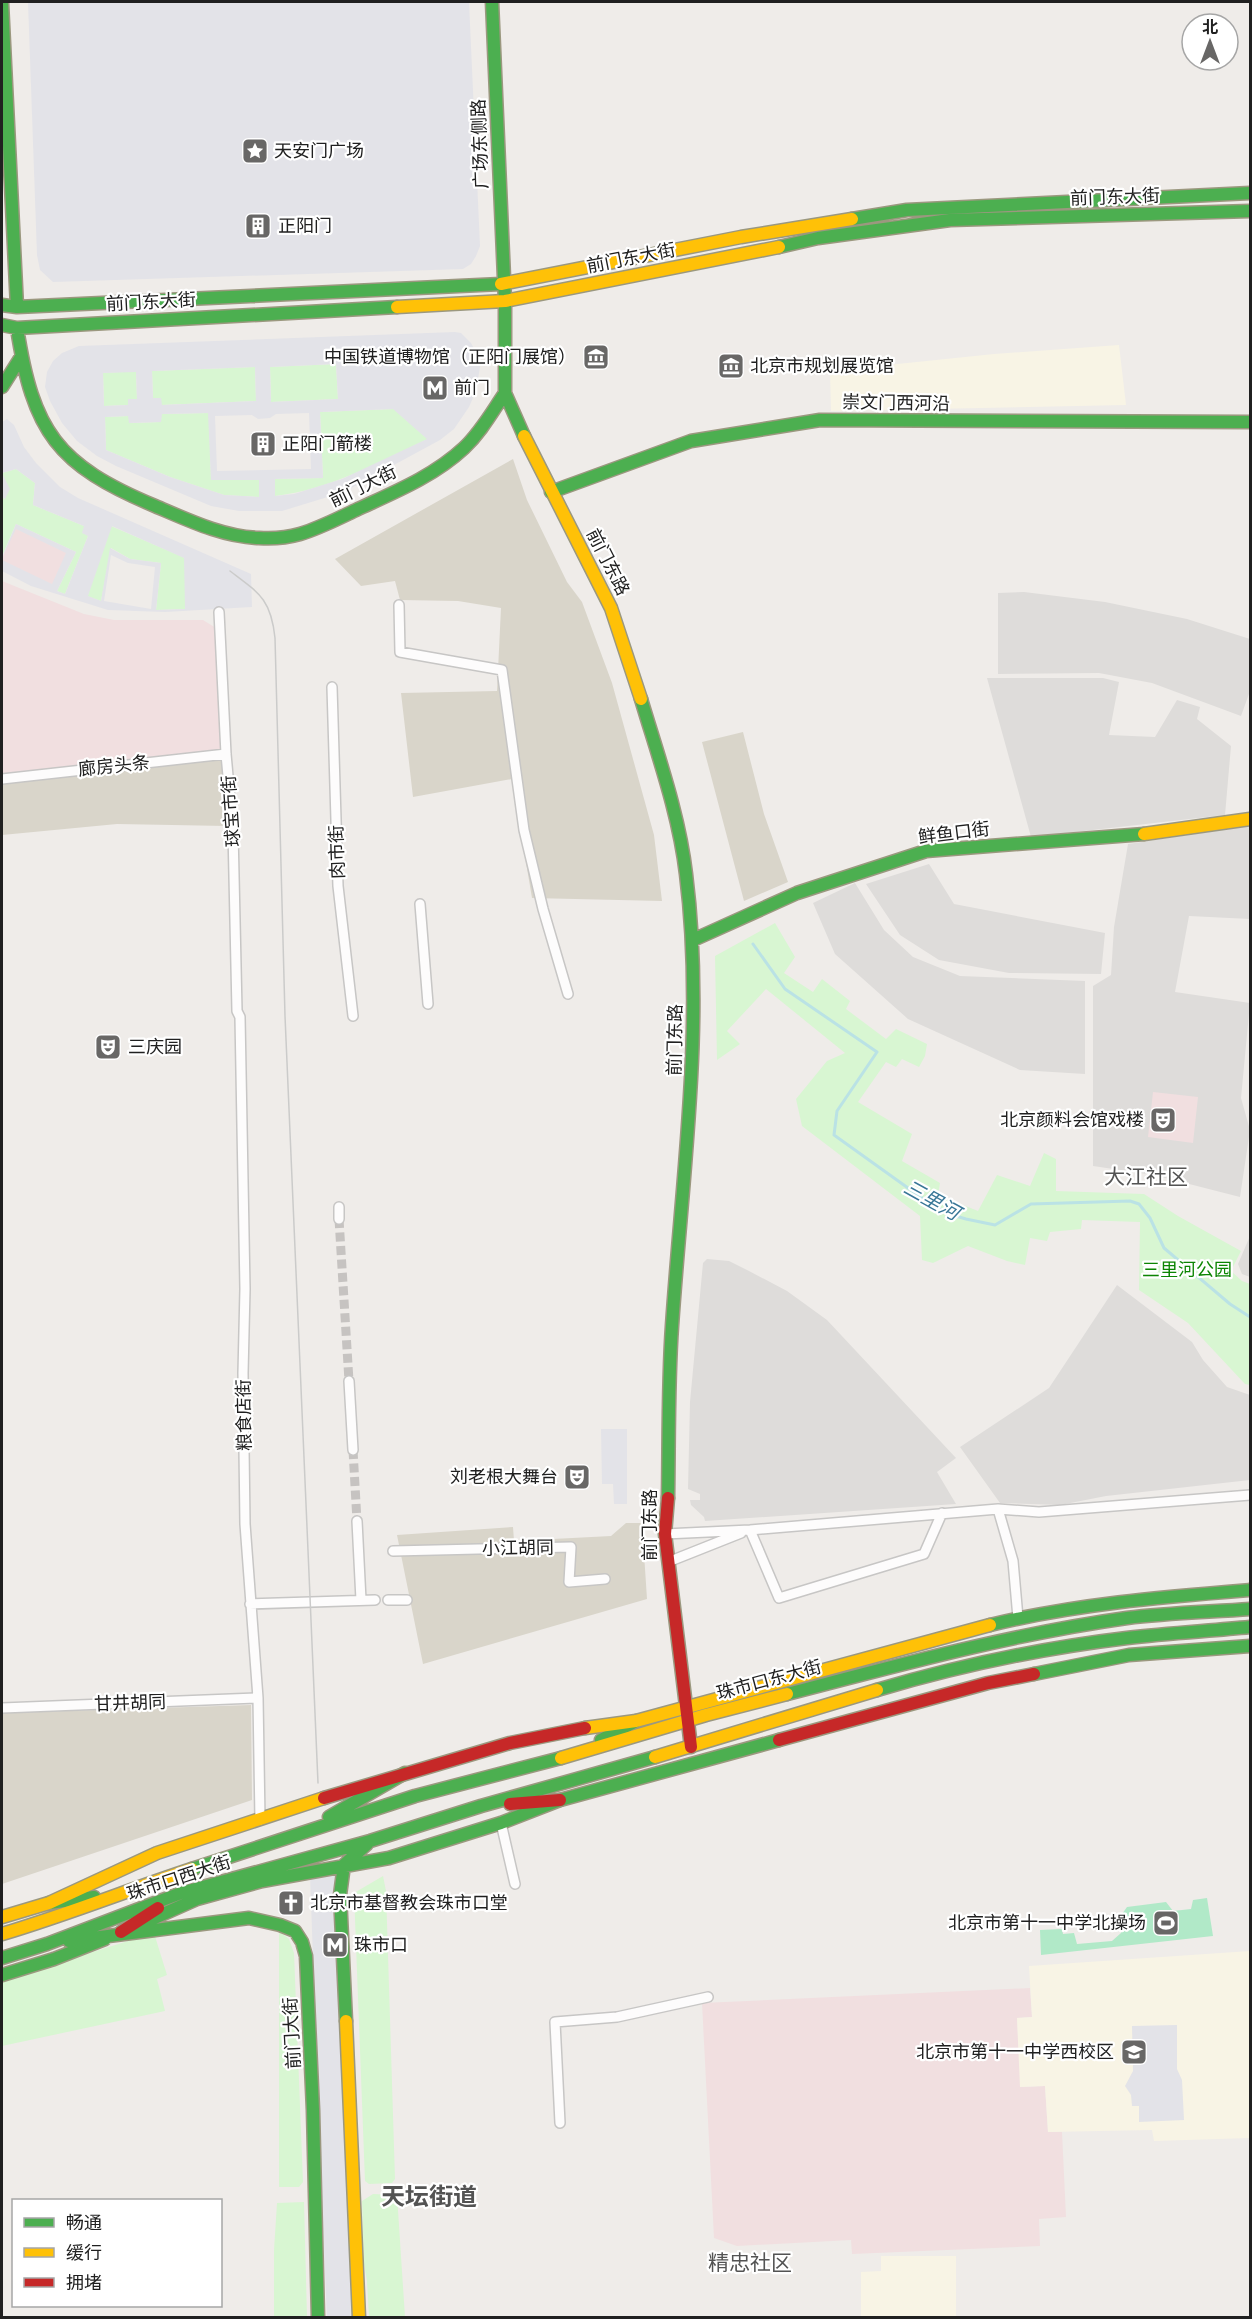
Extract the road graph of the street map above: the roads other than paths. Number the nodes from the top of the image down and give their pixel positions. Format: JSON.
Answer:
{"nodes":[{"id":1,"x":492,"y":2,"type":"edge"},
{"id":2,"x":2,"y":3,"type":"edge"},
{"id":3,"x":1251,"y":194,"type":"edge"},
{"id":4,"x":1251,"y":211,"type":"edge"},
{"id":5,"x":504,"y":284,"type":"junction"},
{"id":6,"x":2,"y":297,"type":"edge"},
{"id":7,"x":505,"y":301,"type":"junction"},
{"id":8,"x":2,"y":305,"type":"edge"},
{"id":9,"x":17,"y":307,"type":"junction"},
{"id":10,"x":2,"y":325,"type":"edge"},
{"id":11,"x":17,"y":328,"type":"junction"},
{"id":12,"x":21,"y":357,"type":"junction"},
{"id":13,"x":2,"y":387,"type":"edge"},
{"id":14,"x":505,"y":393,"type":"junction"},
{"id":15,"x":1251,"y":422,"type":"edge"},
{"id":16,"x":551,"y":492,"type":"junction"},
{"id":17,"x":399,"y":605,"type":"dead end"},
{"id":18,"x":219,"y":612,"type":"dead end"},
{"id":19,"x":332,"y":687,"type":"dead end"},
{"id":20,"x":226,"y":753,"type":"junction"},
{"id":21,"x":2,"y":779,"type":"edge"},
{"id":22,"x":1251,"y":819,"type":"edge"},
{"id":23,"x":420,"y":904,"type":"dead end"},
{"id":24,"x":693,"y":940,"type":"junction"},
{"id":25,"x":568,"y":994,"type":"dead end"},
{"id":26,"x":428,"y":1004,"type":"dead end"},
{"id":27,"x":237,"y":1011,"type":"joint"},
{"id":28,"x":353,"y":1016,"type":"dead end"},
{"id":29,"x":339,"y":1208,"type":"dead end"},
{"id":30,"x":339,"y":1219,"type":"tunnel mouth"},
{"id":31,"x":349,"y":1381,"type":"tunnel mouth"},
{"id":32,"x":353,"y":1450,"type":"tunnel mouth"},
{"id":33,"x":1251,"y":1495,"type":"edge"},
{"id":34,"x":998,"y":1509,"type":"junction"},
{"id":35,"x":942,"y":1514,"type":"junction"},
{"id":36,"x":357,"y":1521,"type":"tunnel mouth"},
{"id":37,"x":750,"y":1530,"type":"junction"},
{"id":38,"x":664,"y":1534,"type":"junction"},
{"id":39,"x":393,"y":1551,"type":"dead end"},
{"id":40,"x":668,"y":1562,"type":"junction"},
{"id":41,"x":605,"y":1580,"type":"dead end"},
{"id":42,"x":1251,"y":1590,"type":"edge"},
{"id":43,"x":362,"y":1600,"type":"junction"},
{"id":44,"x":375,"y":1600,"type":"dead end"},
{"id":45,"x":388,"y":1600,"type":"dead end"},
{"id":46,"x":407,"y":1600,"type":"dead end"},
{"id":47,"x":250,"y":1604,"type":"junction"},
{"id":48,"x":1251,"y":1609,"type":"edge"},
{"id":49,"x":1018,"y":1618,"type":"junction"},
{"id":50,"x":1251,"y":1628,"type":"edge"},
{"id":51,"x":1251,"y":1646,"type":"edge"},
{"id":52,"x":258,"y":1698,"type":"junction"},
{"id":53,"x":684,"y":1707,"type":"junction"},
{"id":54,"x":738,"y":1707,"type":"junction"},
{"id":55,"x":2,"y":1708,"type":"edge"},
{"id":56,"x":687,"y":1720,"type":"junction"},
{"id":57,"x":636,"y":1721,"type":"junction"},
{"id":58,"x":742,"y":1731,"type":"junction"},
{"id":59,"x":691,"y":1747,"type":"junction"},
{"id":60,"x":576,"y":1754,"type":"junction"},
{"id":61,"x":405,"y":1773,"type":"junction"},
{"id":62,"x":324,"y":1798,"type":"joint"},
{"id":63,"x":560,"y":1800,"type":"junction"},
{"id":64,"x":481,"y":1806,"type":"junction"},
{"id":65,"x":260,"y":1820,"type":"junction"},
{"id":66,"x":501,"y":1823,"type":"junction"},
{"id":67,"x":306,"y":1830,"type":"junction"},
{"id":68,"x":370,"y":1841,"type":"junction"},
{"id":69,"x":344,"y":1865,"type":"junction"},
{"id":70,"x":515,"y":1884,"type":"dead end"},
{"id":71,"x":119,"y":1893,"type":"junction"},
{"id":72,"x":181,"y":1893,"type":"junction"},
{"id":73,"x":49,"y":1903,"type":"junction"},
{"id":74,"x":2,"y":1917,"type":"edge"},
{"id":75,"x":2,"y":1934,"type":"edge"},
{"id":76,"x":117,"y":1935,"type":"junction"},
{"id":77,"x":47,"y":1944,"type":"junction"},
{"id":78,"x":2,"y":1958,"type":"edge"},
{"id":79,"x":2,"y":1974,"type":"edge"},
{"id":80,"x":708,"y":1997,"type":"dead end"},
{"id":81,"x":560,"y":2123,"type":"dead end"},
{"id":82,"x":318,"y":2318,"type":"edge"},
{"id":83,"x":359,"y":2318,"type":"edge"}],
"edges":[{"from":1,"to":5,"type":"main road","name":"广场东侧路"},
{"from":2,"to":9,"type":"main road"},
{"from":3,"to":5,"type":"main road","name":"前门东大街"},
{"from":4,"to":7,"type":"main road","name":"前门东大街"},
{"from":5,"to":7,"type":"main road","name":"广场东侧路"},
{"from":5,"to":9,"type":"main road","name":"前门东大街"},
{"from":6,"to":9,"type":"main road"},
{"from":7,"to":11,"type":"main road","name":"前门东大街"},
{"from":7,"to":14,"type":"main road","name":"广场东侧路"},
{"from":8,"to":9,"type":"main road","name":"前门东大街"},
{"from":9,"to":11,"type":"main road"},
{"from":10,"to":11,"type":"main road","name":"前门东大街"},
{"from":11,"to":12,"type":"main road"},
{"from":12,"to":13,"type":"main road"},
{"from":12,"to":14,"type":"main road","name":"前门大街"},
{"from":14,"to":16,"type":"main road","name":"前门东路"},
{"from":15,"to":16,"type":"main road","name":"崇文门西河沿"},
{"from":16,"to":24,"type":"main road","name":"前门东路"},
{"from":17,"to":25,"type":"street"},
{"from":18,"to":20,"type":"street","name":"球宝市街"},
{"from":19,"to":28,"type":"street","name":"肉市街"},
{"from":20,"to":21,"type":"street","name":"廊房头条"},
{"from":20,"to":27,"type":"street","name":"球宝市街"},
{"from":22,"to":24,"type":"main road","name":"鲜鱼口街"},
{"from":23,"to":26,"type":"street"},
{"from":24,"to":38,"type":"main road","name":"前门东路"},
{"from":27,"to":47,"type":"street","name":"粮食店街"},
{"from":29,"to":30,"type":"street"},
{"from":31,"to":32,"type":"street"},
{"from":33,"to":34,"type":"street"},
{"from":34,"to":35,"type":"street"},
{"from":34,"to":49,"type":"street"},
{"from":35,"to":37,"type":"street"},
{"from":35,"to":37,"type":"street"},
{"from":36,"to":43,"type":"street"},
{"from":37,"to":38,"type":"street"},
{"from":37,"to":40,"type":"street"},
{"from":38,"to":40,"type":"main road","name":"前门东路"},
{"from":39,"to":41,"type":"street","name":"小江胡同"},
{"from":40,"to":53,"type":"main road","name":"前门东路"},
{"from":42,"to":49,"type":"main road","name":"珠市口东大街"},
{"from":43,"to":44,"type":"street"},
{"from":43,"to":47,"type":"street"},
{"from":45,"to":46,"type":"street"},
{"from":47,"to":52,"type":"street","name":"粮食店街"},
{"from":48,"to":54,"type":"main road","name":"珠市口东大街"},
{"from":49,"to":53,"type":"main road","name":"珠市口东大街"},
{"from":50,"to":58,"type":"main road"},
{"from":51,"to":63,"type":"main road"},
{"from":52,"to":55,"type":"street","name":"甘井胡同"},
{"from":52,"to":65,"type":"street","name":"粮食店街"},
{"from":53,"to":56,"type":"main road","name":"前门东路"},
{"from":53,"to":57,"type":"main road","name":"珠市口东大街"},
{"from":54,"to":56,"type":"main road","name":"珠市口东大街"},
{"from":54,"to":58,"type":"main road"},
{"from":56,"to":59,"type":"main road","name":"前门东路"},
{"from":56,"to":60,"type":"main road","name":"珠市口东大街"},
{"from":57,"to":60,"type":"main road"},
{"from":57,"to":61,"type":"main road","name":"珠市口东大街"},
{"from":58,"to":59,"type":"main road"},
{"from":59,"to":64,"type":"main road"},
{"from":60,"to":67,"type":"main road","name":"珠市口东大街"},
{"from":61,"to":62,"type":"main road","name":"珠市口东大街"},
{"from":61,"to":67,"type":"main road"},
{"from":62,"to":65,"type":"main road","name":"珠市口西大街"},
{"from":63,"to":64,"type":"main road"},
{"from":63,"to":66,"type":"main road"},
{"from":64,"to":68,"type":"main road"},
{"from":65,"to":73,"type":"main road","name":"珠市口西大街"},
{"from":66,"to":69,"type":"main road"},
{"from":66,"to":70,"type":"street"},
{"from":67,"to":71,"type":"main road","name":"珠市口西大街"},
{"from":68,"to":69,"type":"main road"},
{"from":68,"to":72,"type":"main road","name":"珠市口西大街"},
{"from":69,"to":76,"type":"main road","name":"珠市口西大街"},
{"from":69,"to":83,"type":"main road"},
{"from":71,"to":73,"type":"main road"},
{"from":71,"to":75,"type":"main road","name":"珠市口西大街"},
{"from":72,"to":76,"type":"main road"},
{"from":72,"to":77,"type":"main road","name":"珠市口西大街"},
{"from":73,"to":74,"type":"main road","name":"珠市口西大街"},
{"from":76,"to":77,"type":"main road"},
{"from":76,"to":79,"type":"main road","name":"珠市口西大街"},
{"from":76,"to":82,"type":"main road","name":"前门大街"},
{"from":77,"to":78,"type":"main road","name":"珠市口西大街"},
{"from":80,"to":81,"type":"street"}]}
